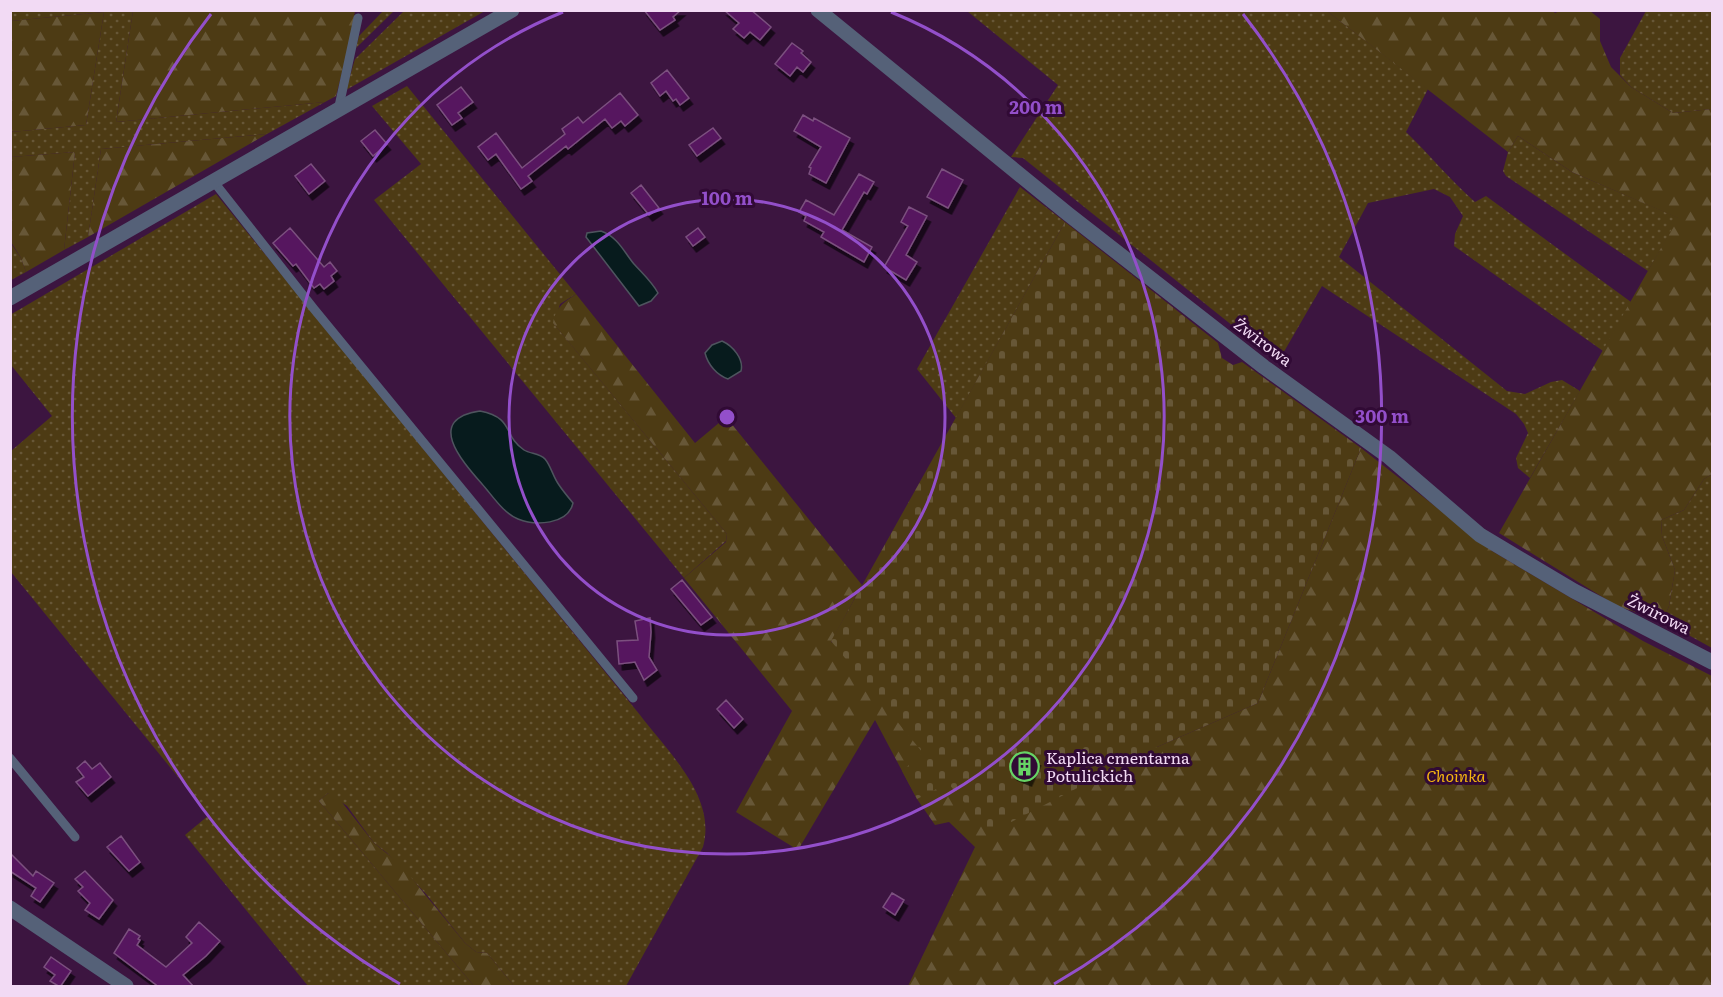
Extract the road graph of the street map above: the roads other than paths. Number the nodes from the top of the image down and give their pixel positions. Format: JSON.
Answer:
{"nodes":[{"id":1,"x":512,"y":10,"type":"edge"},
{"id":2,"x":818,"y":10,"type":"edge"},
{"id":3,"x":358,"y":18,"type":"dead end"},
{"id":4,"x":338,"y":111,"type":"junction"},
{"id":5,"x":213,"y":182,"type":"junction"},
{"id":6,"x":10,"y":298,"type":"edge"},
{"id":7,"x":1713,"y":662,"type":"edge"},
{"id":8,"x":633,"y":698,"type":"dead end"},
{"id":9,"x":10,"y":758,"type":"edge"},
{"id":10,"x":75,"y":837,"type":"dead end"},
{"id":11,"x":10,"y":908,"type":"edge"},
{"id":12,"x":126,"y":987,"type":"edge"}],
"edges":[{"from":1,"to":4,"type":"street"},
{"from":2,"to":7,"type":"street","name":"Żwirowa"},
{"from":3,"to":4,"type":"lane"},
{"from":4,"to":5,"type":"street"},
{"from":5,"to":6,"type":"street"},
{"from":5,"to":8,"type":"lane"},
{"from":9,"to":10,"type":"lane"},
{"from":11,"to":12,"type":"street"}]}
